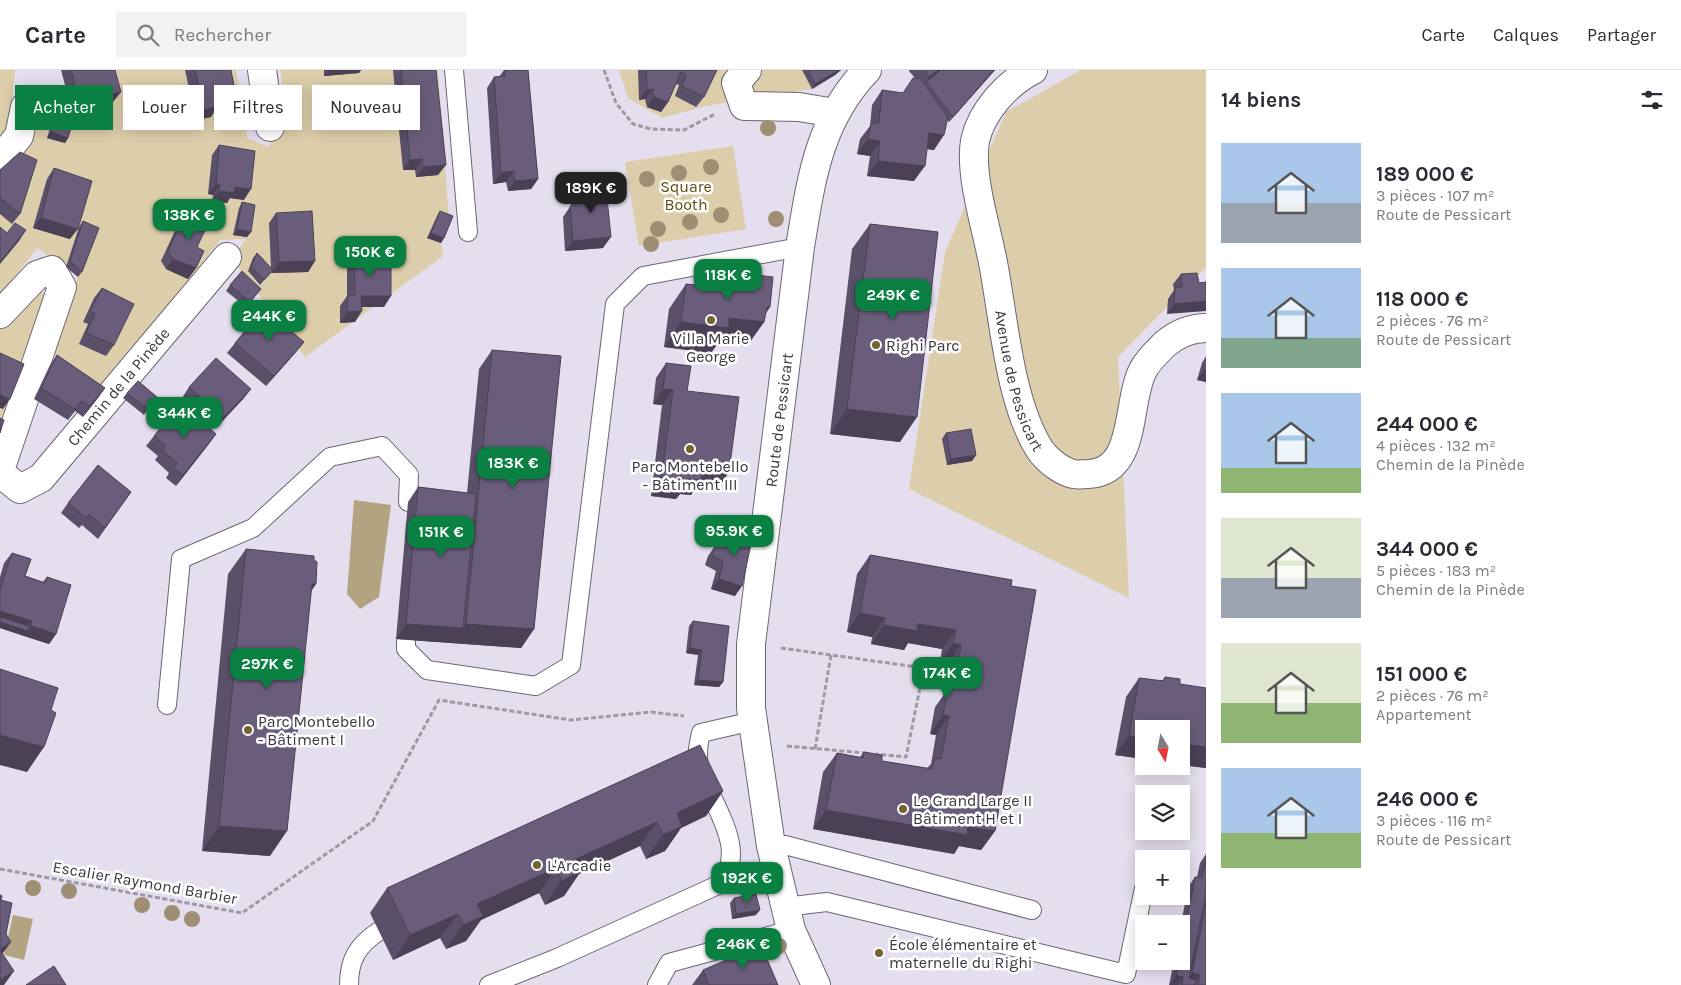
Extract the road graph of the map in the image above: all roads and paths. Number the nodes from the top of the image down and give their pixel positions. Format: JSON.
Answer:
{"nodes":[{"id":1,"x":262,"y":70,"type":"edge"},
{"id":2,"x":454,"y":70,"type":"edge"},
{"id":3,"x":604,"y":70,"type":"edge"},
{"id":4,"x":746,"y":70,"type":"edge"},
{"id":5,"x":867,"y":70,"type":"edge"},
{"id":6,"x":1033,"y":70,"type":"edge"},
{"id":7,"x":264,"y":85,"type":"edge"},
{"id":8,"x":744,"y":106,"type":"junction"},
{"id":9,"x":835,"y":113,"type":"junction"},
{"id":10,"x":20,"y":130,"type":"edge"},
{"id":11,"x":0,"y":159,"type":"edge"},
{"id":12,"x":468,"y":232,"type":"dead end"},
{"id":13,"x":800,"y":247,"type":"junction"},
{"id":14,"x":227,"y":256,"type":"dead end"},
{"id":15,"x":0,"y":314,"type":"edge"},
{"id":16,"x":1206,"y":328,"type":"edge"},
{"id":17,"x":0,"y":471,"type":"edge"},
{"id":18,"x":408,"y":502,"type":"dead end"},
{"id":19,"x":406,"y":641,"type":"edge"},
{"id":20,"x":751,"y":644,"type":"junction"},
{"id":21,"x":831,"y":655,"type":"junction"},
{"id":22,"x":167,"y":705,"type":"dead end"},
{"id":23,"x":685,"y":716,"type":"dead end"},
{"id":24,"x":755,"y":732,"type":"junction"},
{"id":25,"x":816,"y":749,"type":"junction"},
{"id":26,"x":771,"y":846,"type":"junction"},
{"id":27,"x":0,"y":869,"type":"edge"},
{"id":28,"x":1140,"y":905,"type":"edge"},
{"id":29,"x":1032,"y":910,"type":"dead end"},
{"id":30,"x":788,"y":918,"type":"junction"},
{"id":31,"x":379,"y":931,"type":"dead end"},
{"id":32,"x":349,"y":985,"type":"edge"},
{"id":33,"x":489,"y":985,"type":"edge"},
{"id":34,"x":657,"y":985,"type":"edge"},
{"id":35,"x":816,"y":985,"type":"edge"}],
"edges":[{"from":1,"to":7,"type":"street"},
{"from":2,"to":12,"type":"lane"},
{"from":3,"to":8,"type":"path"},
{"from":4,"to":8,"type":"street"},
{"from":5,"to":9,"type":"street","name":"Route de Pessicart"},
{"from":6,"to":16,"type":"street","name":"Avenue de Pessicart"},
{"from":8,"to":9,"type":"street"},
{"from":9,"to":13,"type":"street","name":"Route de Pessicart"},
{"from":10,"to":11,"type":"street"},
{"from":13,"to":19,"type":"lane"},
{"from":13,"to":20,"type":"street","name":"Route de Pessicart"},
{"from":14,"to":17,"type":"street","name":"Chemin de la Pinède"},
{"from":15,"to":17,"type":"street","name":"Chemin de la Pinède"},
{"from":18,"to":22,"type":"lane"},
{"from":20,"to":21,"type":"path"},
{"from":20,"to":24,"type":"street","name":"Route de Pessicart"},
{"from":21,"to":25,"type":"path"},
{"from":21,"to":25,"type":"path"},
{"from":23,"to":27,"type":"path","name":"Escalier Raymond Barbier"},
{"from":24,"to":25,"type":"path"},
{"from":24,"to":26,"type":"street","name":"Route de Pessicart"},
{"from":24,"to":33,"type":"lane"},
{"from":26,"to":29,"type":"lane"},
{"from":26,"to":30,"type":"street","name":"Route de Pessicart"},
{"from":28,"to":30,"type":"lane"},
{"from":30,"to":34,"type":"lane"},
{"from":30,"to":35,"type":"street","name":"Route de Pessicart"},
{"from":31,"to":32,"type":"lane"}]}
